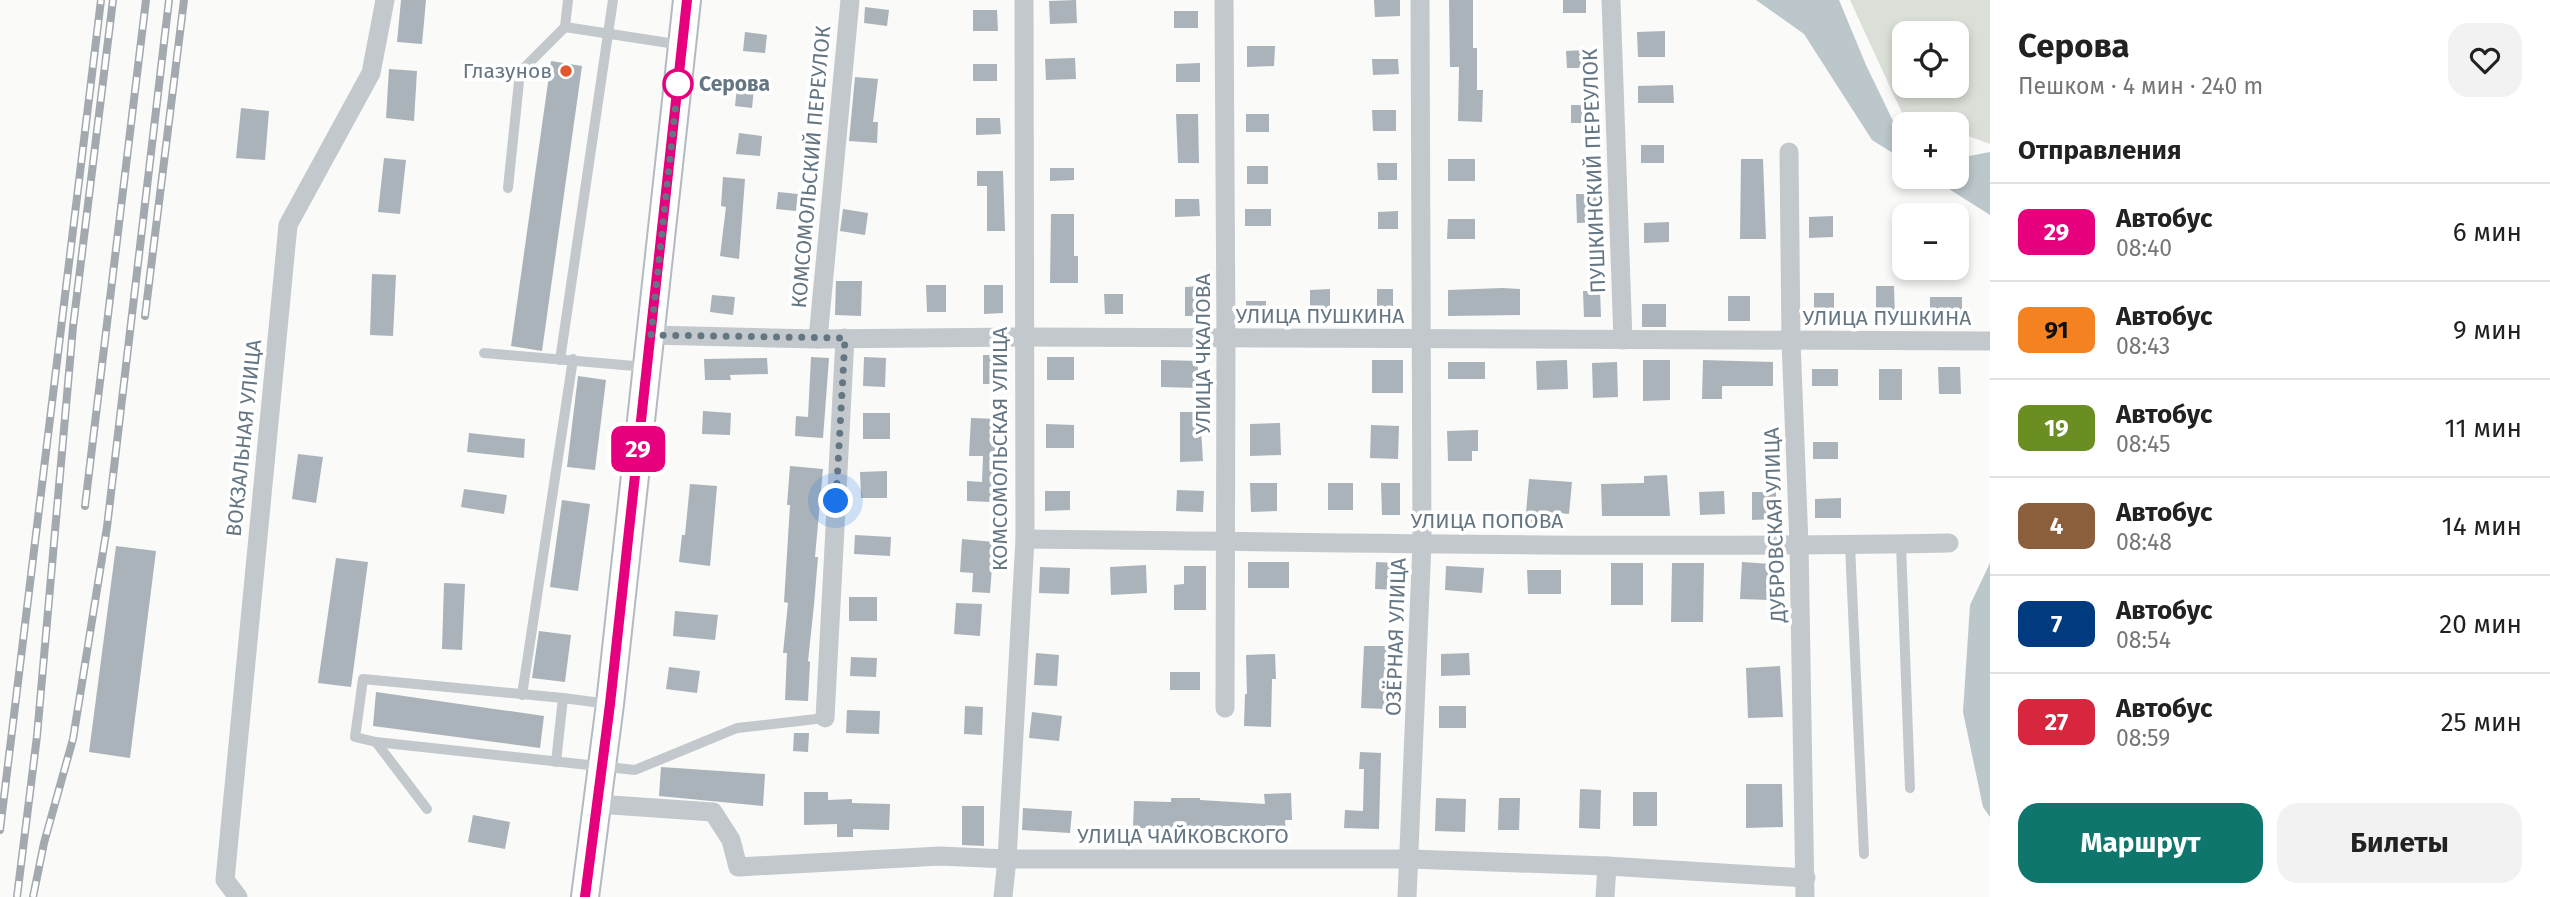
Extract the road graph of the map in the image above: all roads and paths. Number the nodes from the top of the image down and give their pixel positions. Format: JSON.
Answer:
{"nodes":[{"id":1,"x":385,"y":0,"type":"edge"},
{"id":2,"x":568,"y":0,"type":"edge"},
{"id":3,"x":613,"y":0,"type":"edge"},
{"id":4,"x":687,"y":0,"type":"edge"},
{"id":5,"x":850,"y":0,"type":"edge"},
{"id":6,"x":1024,"y":0,"type":"edge"},
{"id":7,"x":1224,"y":0,"type":"edge"},
{"id":8,"x":1420,"y":0,"type":"edge"},
{"id":9,"x":1611,"y":0,"type":"edge"},
{"id":10,"x":565,"y":27,"type":"junction"},
{"id":11,"x":608,"y":33,"type":"junction"},
{"id":12,"x":682,"y":45,"type":"junction"},
{"id":13,"x":1789,"y":152,"type":"dead end"},
{"id":14,"x":508,"y":188,"type":"dead end"},
{"id":15,"x":651,"y":335,"type":"junction"},
{"id":16,"x":1024,"y":337,"type":"junction"},
{"id":17,"x":845,"y":338,"type":"junction"},
{"id":18,"x":1226,"y":338,"type":"junction"},
{"id":19,"x":818,"y":339,"type":"junction"},
{"id":20,"x":1422,"y":339,"type":"junction"},
{"id":21,"x":1623,"y":340,"type":"junction"},
{"id":22,"x":1791,"y":341,"type":"junction"},
{"id":23,"x":1990,"y":341,"type":"edge"},
{"id":24,"x":484,"y":353,"type":"dead end"},
{"id":25,"x":560,"y":359,"type":"junction"},
{"id":26,"x":573,"y":359,"type":"junction"},
{"id":27,"x":647,"y":367,"type":"junction"},
{"id":28,"x":1024,"y":539,"type":"junction"},
{"id":29,"x":1226,"y":541,"type":"junction"},
{"id":30,"x":1422,"y":543,"type":"junction"},
{"id":31,"x":1949,"y":543,"type":"dead end"},
{"id":32,"x":1799,"y":544,"type":"junction"},
{"id":33,"x":1901,"y":544,"type":"junction"},
{"id":34,"x":1850,"y":545,"type":"junction"},
{"id":35,"x":522,"y":695,"type":"junction"},
{"id":36,"x":563,"y":698,"type":"junction"},
{"id":37,"x":610,"y":704,"type":"junction"},
{"id":38,"x":1225,"y":708,"type":"dead end"},
{"id":39,"x":825,"y":718,"type":"joint"},
{"id":40,"x":376,"y":741,"type":"junction"},
{"id":41,"x":556,"y":762,"type":"junction"},
{"id":42,"x":602,"y":767,"type":"junction"},
{"id":43,"x":1910,"y":788,"type":"dead end"},
{"id":44,"x":597,"y":804,"type":"junction"},
{"id":45,"x":427,"y":809,"type":"dead end"},
{"id":46,"x":1864,"y":854,"type":"dead end"},
{"id":47,"x":1007,"y":859,"type":"junction"},
{"id":48,"x":1410,"y":859,"type":"junction"},
{"id":49,"x":1607,"y":866,"type":"junction"},
{"id":50,"x":1805,"y":888,"type":"edge"},
{"id":51,"x":238,"y":897,"type":"edge"},
{"id":52,"x":585,"y":897,"type":"edge"},
{"id":53,"x":1003,"y":897,"type":"edge"},
{"id":54,"x":1407,"y":897,"type":"edge"},
{"id":55,"x":1605,"y":897,"type":"edge"}],
"edges":[{"from":1,"to":51,"type":"street","name":"ВОКЗАЛЬНАЯ УЛИЦА"},
{"from":2,"to":10,"type":"lane"},
{"from":3,"to":11,"type":"lane"},
{"from":4,"to":12,"type":"main road"},
{"from":5,"to":19,"type":"street","name":"КОМСОМОЛЬСКИЙ ПЕРЕУЛОК"},
{"from":6,"to":16,"type":"street","name":"КОМСОМОЛЬСКАЯ УЛИЦА"},
{"from":7,"to":18,"type":"street","name":"УЛИЦА ЧКАЛОВА"},
{"from":8,"to":20,"type":"street","name":"ОЗЁРНАЯ УЛИЦА"},
{"from":9,"to":21,"type":"street","name":"ПУШКИНСКИЙ ПЕРЕУЛОК"},
{"from":10,"to":11,"type":"lane"},
{"from":10,"to":14,"type":"lane"},
{"from":11,"to":12,"type":"lane"},
{"from":11,"to":25,"type":"lane"},
{"from":12,"to":15,"type":"main road"},
{"from":13,"to":22,"type":"street","name":"ДУБРОВСКАЯ УЛИЦА"},
{"from":15,"to":19,"type":"street","name":"УЛИЦА ПУШКИНА"},
{"from":15,"to":27,"type":"main road"},
{"from":16,"to":17,"type":"street","name":"УЛИЦА ПУШКИНА"},
{"from":16,"to":18,"type":"street","name":"УЛИЦА ПУШКИНА"},
{"from":16,"to":28,"type":"street","name":"КОМСОМОЛЬСКАЯ УЛИЦА"},
{"from":17,"to":19,"type":"street","name":"УЛИЦА ПУШКИНА"},
{"from":17,"to":39,"type":"street"},
{"from":18,"to":20,"type":"street","name":"УЛИЦА ПУШКИНА"},
{"from":18,"to":29,"type":"street","name":"УЛИЦА ЧКАЛОВА"},
{"from":20,"to":21,"type":"street","name":"УЛИЦА ПУШКИНА"},
{"from":20,"to":30,"type":"street","name":"ОЗЁРНАЯ УЛИЦА"},
{"from":21,"to":22,"type":"street","name":"УЛИЦА ПУШКИНА"},
{"from":22,"to":23,"type":"street","name":"УЛИЦА ПУШКИНА"},
{"from":22,"to":32,"type":"street","name":"ДУБРОВСКАЯ УЛИЦА"},
{"from":24,"to":25,"type":"lane"},
{"from":25,"to":26,"type":"lane"},
{"from":26,"to":27,"type":"lane"},
{"from":26,"to":35,"type":"lane"},
{"from":27,"to":37,"type":"main road"},
{"from":28,"to":29,"type":"street","name":"УЛИЦА ПОПОВА"},
{"from":28,"to":47,"type":"street","name":"КОМСОМОЛЬСКАЯ УЛИЦА"},
{"from":29,"to":30,"type":"street","name":"УЛИЦА ПОПОВА"},
{"from":29,"to":38,"type":"street","name":"УЛИЦА ЧКАЛОВА"},
{"from":30,"to":32,"type":"street","name":"УЛИЦА ПОПОВА"},
{"from":30,"to":48,"type":"street","name":"ОЗЁРНАЯ УЛИЦА"},
{"from":31,"to":33,"type":"street","name":"УЛИЦА ПОПОВА"},
{"from":32,"to":34,"type":"street","name":"УЛИЦА ПОПОВА"},
{"from":32,"to":50,"type":"street","name":"ДУБРОВСКАЯ УЛИЦА"},
{"from":33,"to":34,"type":"street","name":"УЛИЦА ПОПОВА"},
{"from":33,"to":43,"type":"lane"},
{"from":34,"to":46,"type":"lane"},
{"from":35,"to":36,"type":"lane"},
{"from":35,"to":40,"type":"lane"},
{"from":36,"to":37,"type":"lane"},
{"from":36,"to":41,"type":"lane"},
{"from":37,"to":42,"type":"main road"},
{"from":39,"to":42,"type":"lane"},
{"from":40,"to":41,"type":"lane"},
{"from":40,"to":45,"type":"lane"},
{"from":41,"to":42,"type":"lane"},
{"from":42,"to":44,"type":"main road"},
{"from":44,"to":47,"type":"street","name":"УЛИЦА ЧАЙКОВСКОГО"},
{"from":44,"to":52,"type":"main road"},
{"from":47,"to":48,"type":"street","name":"УЛИЦА ЧАЙКОВСКОГО"},
{"from":47,"to":53,"type":"street","name":"КОМСОМОЛЬСКАЯ УЛИЦА"},
{"from":48,"to":49,"type":"street","name":"УЛИЦА ЧАЙКОВСКОГО"},
{"from":48,"to":54,"type":"street","name":"ОЗЁРНАЯ УЛИЦА"},
{"from":49,"to":50,"type":"street","name":"УЛИЦА ЧАЙКОВСКОГО"},
{"from":49,"to":55,"type":"street"}]}
